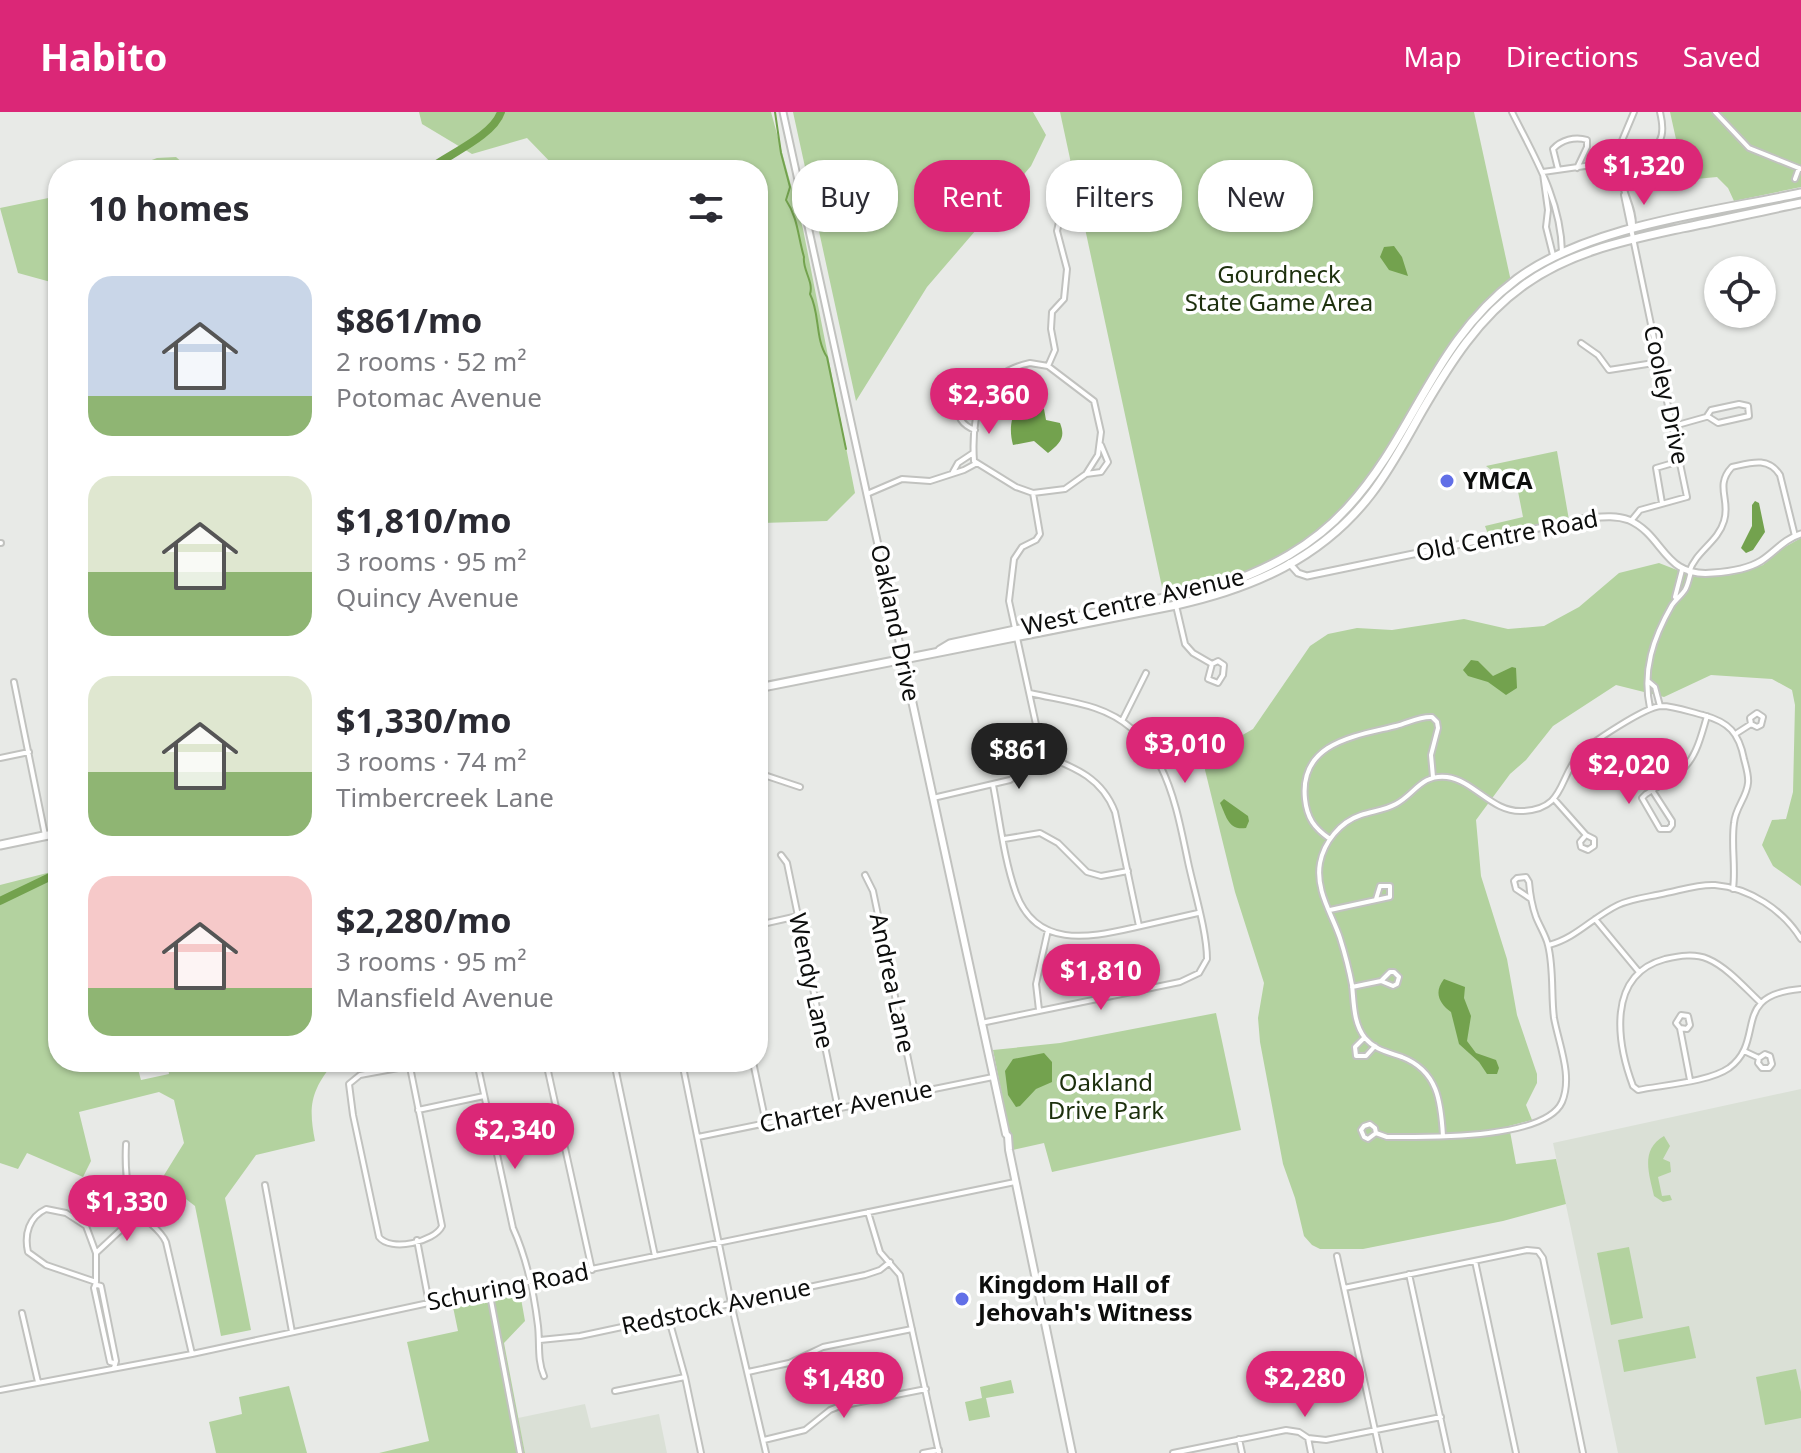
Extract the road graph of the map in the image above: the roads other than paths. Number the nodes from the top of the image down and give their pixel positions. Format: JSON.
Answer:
{"nodes":[{"id":1,"x":783,"y":112,"type":"edge"},
{"id":2,"x":1512,"y":112,"type":"edge"},
{"id":3,"x":1634,"y":112,"type":"edge"},
{"id":4,"x":1660,"y":112,"type":"edge"},
{"id":5,"x":1715,"y":112,"type":"edge"},
{"id":6,"x":1613,"y":162,"type":"junction"},
{"id":7,"x":1621,"y":167,"type":"junction"},
{"id":8,"x":1577,"y":168,"type":"junction"},
{"id":9,"x":1800,"y":168,"type":"edge"},
{"id":10,"x":1558,"y":169,"type":"junction"},
{"id":11,"x":1543,"y":172,"type":"junction"},
{"id":12,"x":1796,"y":179,"type":"edge"},
{"id":13,"x":1801,"y":193,"type":"edge"},
{"id":14,"x":1801,"y":203,"type":"edge"},
{"id":15,"x":1057,"y":232,"type":"edge"},
{"id":16,"x":1633,"y":234,"type":"junction"},
{"id":17,"x":1562,"y":252,"type":"junction"},
{"id":18,"x":1553,"y":258,"type":"junction"},
{"id":19,"x":1581,"y":343,"type":"dead end"},
{"id":20,"x":1660,"y":362,"type":"junction"},
{"id":21,"x":1048,"y":366,"type":"junction"},
{"id":22,"x":984,"y":393,"type":"junction"},
{"id":23,"x":1707,"y":416,"type":"junction"},
{"id":24,"x":1674,"y":426,"type":"junction"},
{"id":25,"x":975,"y":430,"type":"junction"},
{"id":26,"x":1100,"y":441,"type":"junction"},
{"id":27,"x":973,"y":453,"type":"junction"},
{"id":28,"x":1680,"y":461,"type":"junction"},
{"id":29,"x":977,"y":463,"type":"junction"},
{"id":30,"x":953,"y":472,"type":"junction"},
{"id":31,"x":1086,"y":474,"type":"junction"},
{"id":32,"x":1033,"y":493,"type":"junction"},
{"id":33,"x":867,"y":494,"type":"junction"},
{"id":34,"x":1662,"y":503,"type":"junction"},
{"id":35,"x":1631,"y":521,"type":"junction"},
{"id":36,"x":1798,"y":535,"type":"edge"},
{"id":37,"x":1288,"y":562,"type":"junction"},
{"id":38,"x":1687,"y":571,"type":"junction"},
{"id":39,"x":1675,"y":600,"type":"junction"},
{"id":40,"x":1175,"y":601,"type":"junction"},
{"id":41,"x":1017,"y":634,"type":"junction"},
{"id":42,"x":903,"y":659,"type":"junction"},
{"id":43,"x":1212,"y":664,"type":"junction"},
{"id":44,"x":1146,"y":673,"type":"dead end"},
{"id":45,"x":1648,"y":681,"type":"junction"},
{"id":46,"x":14,"y":682,"type":"dead end"},
{"id":47,"x":768,"y":686,"type":"edge"},
{"id":48,"x":1030,"y":693,"type":"junction"},
{"id":49,"x":1660,"y":706,"type":"junction"},
{"id":50,"x":1650,"y":708,"type":"junction"},
{"id":51,"x":1707,"y":716,"type":"junction"},
{"id":52,"x":1122,"y":721,"type":"junction"},
{"id":53,"x":1751,"y":724,"type":"dead end"},
{"id":54,"x":1737,"y":733,"type":"junction"},
{"id":55,"x":29,"y":752,"type":"junction"},
{"id":56,"x":1036,"y":752,"type":"junction"},
{"id":57,"x":0,"y":758,"type":"edge"},
{"id":58,"x":768,"y":776,"type":"edge"},
{"id":59,"x":1433,"y":777,"type":"junction"},
{"id":60,"x":993,"y":785,"type":"junction"},
{"id":61,"x":800,"y":787,"type":"dead end"},
{"id":62,"x":1652,"y":790,"type":"junction"},
{"id":63,"x":933,"y":798,"type":"junction"},
{"id":64,"x":1554,"y":799,"type":"junction"},
{"id":65,"x":45,"y":835,"type":"junction"},
{"id":66,"x":48,"y":835,"type":"edge"},
{"id":67,"x":1586,"y":835,"type":"dead end"},
{"id":68,"x":1004,"y":839,"type":"junction"},
{"id":69,"x":1330,"y":839,"type":"junction"},
{"id":70,"x":0,"y":845,"type":"edge"},
{"id":71,"x":781,"y":855,"type":"dead end"},
{"id":72,"x":1128,"y":871,"type":"junction"},
{"id":73,"x":865,"y":875,"type":"dead end"},
{"id":74,"x":1733,"y":889,"type":"junction"},
{"id":75,"x":1376,"y":899,"type":"junction"},
{"id":76,"x":1531,"y":899,"type":"junction"},
{"id":77,"x":1330,"y":910,"type":"junction"},
{"id":78,"x":1199,"y":913,"type":"junction"},
{"id":79,"x":798,"y":916,"type":"junction"},
{"id":80,"x":1594,"y":918,"type":"junction"},
{"id":81,"x":768,"y":923,"type":"edge"},
{"id":82,"x":1139,"y":926,"type":"junction"},
{"id":83,"x":1048,"y":930,"type":"junction"},
{"id":84,"x":1801,"y":939,"type":"edge"},
{"id":85,"x":1548,"y":945,"type":"junction"},
{"id":86,"x":1639,"y":972,"type":"junction"},
{"id":87,"x":1381,"y":981,"type":"dead end"},
{"id":88,"x":1352,"y":987,"type":"junction"},
{"id":89,"x":1801,"y":989,"type":"edge"},
{"id":90,"x":1761,"y":1003,"type":"junction"},
{"id":91,"x":1039,"y":1010,"type":"junction"},
{"id":92,"x":981,"y":1023,"type":"junction"},
{"id":93,"x":1680,"y":1028,"type":"dead end"},
{"id":94,"x":1365,"y":1037,"type":"junction"},
{"id":95,"x":1375,"y":1046,"type":"junction"},
{"id":96,"x":1744,"y":1051,"type":"junction"},
{"id":97,"x":1759,"y":1058,"type":"dead end"},
{"id":98,"x":373,"y":1072,"type":"edge"},
{"id":99,"x":411,"y":1072,"type":"edge"},
{"id":100,"x":479,"y":1072,"type":"edge"},
{"id":101,"x":548,"y":1072,"type":"edge"},
{"id":102,"x":616,"y":1072,"type":"edge"},
{"id":103,"x":684,"y":1072,"type":"edge"},
{"id":104,"x":755,"y":1072,"type":"edge"},
{"id":105,"x":993,"y":1077,"type":"junction"},
{"id":106,"x":1690,"y":1080,"type":"junction"},
{"id":107,"x":915,"y":1092,"type":"junction"},
{"id":108,"x":484,"y":1096,"type":"junction"},
{"id":109,"x":838,"y":1109,"type":"junction"},
{"id":110,"x":418,"y":1110,"type":"junction"},
{"id":111,"x":766,"y":1123,"type":"junction"},
{"id":112,"x":1376,"y":1133,"type":"dead end"},
{"id":113,"x":1443,"y":1136,"type":"junction"},
{"id":114,"x":698,"y":1137,"type":"junction"},
{"id":115,"x":126,"y":1144,"type":"dead end"},
{"id":116,"x":1015,"y":1182,"type":"junction"},
{"id":117,"x":265,"y":1185,"type":"dead end"},
{"id":118,"x":868,"y":1212,"type":"junction"},
{"id":119,"x":139,"y":1213,"type":"junction"},
{"id":120,"x":417,"y":1240,"type":"junction"},
{"id":121,"x":719,"y":1242,"type":"junction"},
{"id":122,"x":96,"y":1253,"type":"junction"},
{"id":123,"x":655,"y":1256,"type":"junction"},
{"id":124,"x":1337,"y":1256,"type":"dead end"},
{"id":125,"x":1475,"y":1261,"type":"junction"},
{"id":126,"x":890,"y":1262,"type":"junction"},
{"id":127,"x":592,"y":1270,"type":"junction"},
{"id":128,"x":1409,"y":1274,"type":"junction"},
{"id":129,"x":530,"y":1282,"type":"junction"},
{"id":130,"x":96,"y":1284,"type":"junction"},
{"id":131,"x":1344,"y":1288,"type":"junction"},
{"id":132,"x":489,"y":1290,"type":"junction"},
{"id":133,"x":429,"y":1303,"type":"junction"},
{"id":134,"x":731,"y":1303,"type":"junction"},
{"id":135,"x":22,"y":1313,"type":"dead end"},
{"id":136,"x":668,"y":1316,"type":"junction"},
{"id":137,"x":912,"y":1329,"type":"junction"},
{"id":138,"x":292,"y":1332,"type":"junction"},
{"id":139,"x":540,"y":1340,"type":"junction"},
{"id":140,"x":192,"y":1354,"type":"junction"},
{"id":141,"x":114,"y":1366,"type":"junction"},
{"id":142,"x":748,"y":1372,"type":"junction"},
{"id":143,"x":544,"y":1376,"type":"dead end"},
{"id":144,"x":685,"y":1377,"type":"junction"},
{"id":145,"x":38,"y":1382,"type":"junction"},
{"id":146,"x":926,"y":1389,"type":"junction"},
{"id":147,"x":0,"y":1390,"type":"edge"},
{"id":148,"x":615,"y":1391,"type":"dead end"},
{"id":149,"x":1441,"y":1417,"type":"junction"},
{"id":150,"x":1375,"y":1430,"type":"junction"},
{"id":151,"x":1308,"y":1438,"type":"junction"},
{"id":152,"x":1239,"y":1439,"type":"junction"},
{"id":153,"x":764,"y":1440,"type":"junction"},
{"id":154,"x":939,"y":1452,"type":"edge"},
{"id":155,"x":520,"y":1453,"type":"edge"},
{"id":156,"x":701,"y":1453,"type":"edge"},
{"id":157,"x":766,"y":1453,"type":"edge"},
{"id":158,"x":923,"y":1453,"type":"edge"},
{"id":159,"x":1072,"y":1453,"type":"edge"},
{"id":160,"x":1173,"y":1453,"type":"edge"},
{"id":161,"x":1242,"y":1453,"type":"edge"},
{"id":162,"x":1311,"y":1453,"type":"edge"},
{"id":163,"x":1380,"y":1453,"type":"edge"},
{"id":164,"x":1448,"y":1453,"type":"edge"},
{"id":165,"x":1516,"y":1453,"type":"edge"},
{"id":166,"x":1583,"y":1453,"type":"edge"}],
"edges":[{"from":1,"to":33,"type":"street","name":"Oakland Drive"},
{"from":2,"to":11,"type":"street"},
{"from":3,"to":6,"type":"street"},
{"from":4,"to":7,"type":"street"},
{"from":5,"to":9,"type":"street"},
{"from":6,"to":7,"type":"street"},
{"from":6,"to":8,"type":"street"},
{"from":7,"to":16,"type":"street","name":"Cooley Drive"},
{"from":8,"to":10,"type":"street"},
{"from":8,"to":10,"type":"street"},
{"from":9,"to":12,"type":"street"},
{"from":10,"to":11,"type":"street"},
{"from":11,"to":17,"type":"street"},
{"from":11,"to":18,"type":"street"},
{"from":13,"to":16,"type":"main road","name":"West Centre Avenue"},
{"from":14,"to":16,"type":"main road","name":"West Centre Avenue"},
{"from":15,"to":21,"type":"street"},
{"from":16,"to":17,"type":"main road","name":"West Centre Avenue"},
{"from":16,"to":20,"type":"street","name":"Cooley Drive"},
{"from":16,"to":37,"type":"main road","name":"West Centre Avenue"},
{"from":17,"to":18,"type":"main road","name":"West Centre Avenue"},
{"from":18,"to":37,"type":"main road","name":"West Centre Avenue"},
{"from":19,"to":20,"type":"street"},
{"from":20,"to":24,"type":"street","name":"Cooley Drive"},
{"from":21,"to":22,"type":"street"},
{"from":21,"to":26,"type":"street"},
{"from":22,"to":25,"type":"street"},
{"from":22,"to":25,"type":"street"},
{"from":23,"to":23,"type":"street"},
{"from":23,"to":24,"type":"street"},
{"from":24,"to":28,"type":"street","name":"Cooley Drive"},
{"from":25,"to":27,"type":"street"},
{"from":26,"to":31,"type":"street"},
{"from":26,"to":31,"type":"street"},
{"from":27,"to":29,"type":"street"},
{"from":27,"to":30,"type":"street"},
{"from":28,"to":34,"type":"street"},
{"from":28,"to":34,"type":"street","name":"Cooley Drive"},
{"from":29,"to":30,"type":"street"},
{"from":29,"to":32,"type":"street"},
{"from":30,"to":33,"type":"street"},
{"from":31,"to":32,"type":"street"},
{"from":32,"to":41,"type":"street"},
{"from":33,"to":42,"type":"street","name":"Oakland Drive"},
{"from":34,"to":35,"type":"street","name":"Cooley Drive"},
{"from":35,"to":37,"type":"street","name":"Old Centre Road"},
{"from":35,"to":38,"type":"street","name":"Old Centre Road"},
{"from":36,"to":38,"type":"street"},
{"from":36,"to":38,"type":"street"},
{"from":37,"to":40,"type":"main road","name":"West Centre Avenue"},
{"from":38,"to":39,"type":"street"},
{"from":38,"to":39,"type":"street"},
{"from":39,"to":45,"type":"street"},
{"from":40,"to":41,"type":"main road","name":"West Centre Avenue"},
{"from":40,"to":43,"type":"street"},
{"from":41,"to":42,"type":"main road","name":"West Centre Avenue"},
{"from":41,"to":48,"type":"street"},
{"from":42,"to":47,"type":"main road","name":"West Centre Avenue"},
{"from":42,"to":63,"type":"main road","name":"Oakland Drive"},
{"from":43,"to":43,"type":"street"},
{"from":44,"to":52,"type":"street"},
{"from":45,"to":49,"type":"street"},
{"from":45,"to":50,"type":"street"},
{"from":46,"to":55,"type":"street"},
{"from":48,"to":52,"type":"street"},
{"from":48,"to":56,"type":"street"},
{"from":49,"to":50,"type":"street"},
{"from":49,"to":51,"type":"street"},
{"from":50,"to":64,"type":"street"},
{"from":51,"to":54,"type":"street"},
{"from":51,"to":62,"type":"street"},
{"from":52,"to":78,"type":"street"},
{"from":53,"to":54,"type":"street"},
{"from":54,"to":74,"type":"street"},
{"from":55,"to":57,"type":"street"},
{"from":55,"to":65,"type":"street"},
{"from":56,"to":60,"type":"street"},
{"from":56,"to":72,"type":"street"},
{"from":58,"to":61,"type":"street"},
{"from":59,"to":64,"type":"street"},
{"from":59,"to":69,"type":"street"},
{"from":59,"to":69,"type":"street"},
{"from":60,"to":63,"type":"street"},
{"from":60,"to":68,"type":"street"},
{"from":62,"to":62,"type":"street"},
{"from":63,"to":92,"type":"main road","name":"Oakland Drive"},
{"from":64,"to":67,"type":"street"},
{"from":65,"to":66,"type":"main road"},
{"from":65,"to":70,"type":"main road"},
{"from":68,"to":72,"type":"street"},
{"from":68,"to":83,"type":"street"},
{"from":69,"to":77,"type":"street"},
{"from":71,"to":79,"type":"street","name":"Wendy Lane"},
{"from":72,"to":82,"type":"street"},
{"from":73,"to":107,"type":"street","name":"Andrea Lane"},
{"from":74,"to":80,"type":"street"},
{"from":74,"to":84,"type":"street"},
{"from":75,"to":75,"type":"street"},
{"from":75,"to":77,"type":"street"},
{"from":76,"to":76,"type":"street"},
{"from":76,"to":85,"type":"street"},
{"from":77,"to":88,"type":"street"},
{"from":78,"to":82,"type":"street"},
{"from":78,"to":91,"type":"street"},
{"from":79,"to":81,"type":"street"},
{"from":79,"to":109,"type":"street","name":"Wendy Lane"},
{"from":80,"to":85,"type":"street"},
{"from":80,"to":86,"type":"street"},
{"from":82,"to":83,"type":"street"},
{"from":83,"to":91,"type":"street"},
{"from":85,"to":113,"type":"street"},
{"from":86,"to":90,"type":"street"},
{"from":86,"to":106,"type":"street"},
{"from":87,"to":88,"type":"street"},
{"from":88,"to":94,"type":"street"},
{"from":89,"to":90,"type":"street"},
{"from":90,"to":96,"type":"street"},
{"from":91,"to":92,"type":"street"},
{"from":92,"to":105,"type":"main road","name":"Oakland Drive"},
{"from":93,"to":106,"type":"street"},
{"from":94,"to":95,"type":"street"},
{"from":94,"to":95,"type":"street"},
{"from":95,"to":113,"type":"street"},
{"from":96,"to":97,"type":"street"},
{"from":96,"to":106,"type":"street"},
{"from":98,"to":120,"type":"street"},
{"from":99,"to":110,"type":"street"},
{"from":100,"to":108,"type":"street"},
{"from":101,"to":127,"type":"street"},
{"from":102,"to":123,"type":"street"},
{"from":103,"to":114,"type":"street"},
{"from":104,"to":111,"type":"street"},
{"from":105,"to":107,"type":"street","name":"Charter Avenue"},
{"from":105,"to":116,"type":"main road","name":"Oakland Drive"},
{"from":107,"to":109,"type":"street","name":"Charter Avenue"},
{"from":108,"to":110,"type":"street"},
{"from":108,"to":129,"type":"street"},
{"from":109,"to":111,"type":"street","name":"Charter Avenue"},
{"from":110,"to":120,"type":"street"},
{"from":111,"to":114,"type":"street","name":"Charter Avenue"},
{"from":112,"to":113,"type":"street"},
{"from":114,"to":121,"type":"street"},
{"from":115,"to":119,"type":"street"},
{"from":116,"to":118,"type":"street","name":"Schuring Road"},
{"from":116,"to":159,"type":"main road","name":"Oakland Drive"},
{"from":117,"to":138,"type":"street"},
{"from":118,"to":121,"type":"street","name":"Schuring Road"},
{"from":118,"to":126,"type":"street"},
{"from":119,"to":122,"type":"street"},
{"from":119,"to":140,"type":"street"},
{"from":120,"to":133,"type":"street"},
{"from":121,"to":123,"type":"street","name":"Schuring Road"},
{"from":121,"to":134,"type":"street"},
{"from":122,"to":130,"type":"street"},
{"from":122,"to":130,"type":"street"},
{"from":123,"to":127,"type":"street","name":"Schuring Road"},
{"from":124,"to":131,"type":"street"},
{"from":125,"to":128,"type":"street"},
{"from":125,"to":165,"type":"street"},
{"from":125,"to":166,"type":"street"},
{"from":126,"to":134,"type":"street","name":"Redstock Avenue"},
{"from":126,"to":137,"type":"street"},
{"from":127,"to":129,"type":"street","name":"Schuring Road"},
{"from":128,"to":131,"type":"street"},
{"from":128,"to":149,"type":"street"},
{"from":129,"to":132,"type":"street","name":"Schuring Road"},
{"from":129,"to":139,"type":"street"},
{"from":130,"to":141,"type":"street"},
{"from":131,"to":150,"type":"street"},
{"from":132,"to":133,"type":"street","name":"Schuring Road"},
{"from":132,"to":155,"type":"street"},
{"from":133,"to":138,"type":"street","name":"Schuring Road"},
{"from":134,"to":136,"type":"street","name":"Redstock Avenue"},
{"from":134,"to":142,"type":"street"},
{"from":135,"to":145,"type":"street"},
{"from":136,"to":139,"type":"street","name":"Redstock Avenue"},
{"from":136,"to":144,"type":"street"},
{"from":137,"to":142,"type":"street"},
{"from":137,"to":146,"type":"street"},
{"from":138,"to":140,"type":"street","name":"Schuring Road"},
{"from":139,"to":143,"type":"street"},
{"from":140,"to":141,"type":"street","name":"Schuring Road"},
{"from":141,"to":145,"type":"street","name":"Schuring Road"},
{"from":142,"to":153,"type":"street"},
{"from":144,"to":148,"type":"street"},
{"from":144,"to":156,"type":"street"},
{"from":145,"to":147,"type":"street","name":"Schuring Road"},
{"from":146,"to":153,"type":"street"},
{"from":146,"to":154,"type":"street"},
{"from":149,"to":150,"type":"street"},
{"from":149,"to":164,"type":"street"},
{"from":150,"to":151,"type":"street"},
{"from":150,"to":163,"type":"street"},
{"from":151,"to":152,"type":"street"},
{"from":151,"to":162,"type":"street"},
{"from":152,"to":160,"type":"street"},
{"from":152,"to":161,"type":"street"},
{"from":153,"to":157,"type":"street"},
{"from":154,"to":158,"type":"street"}]}
